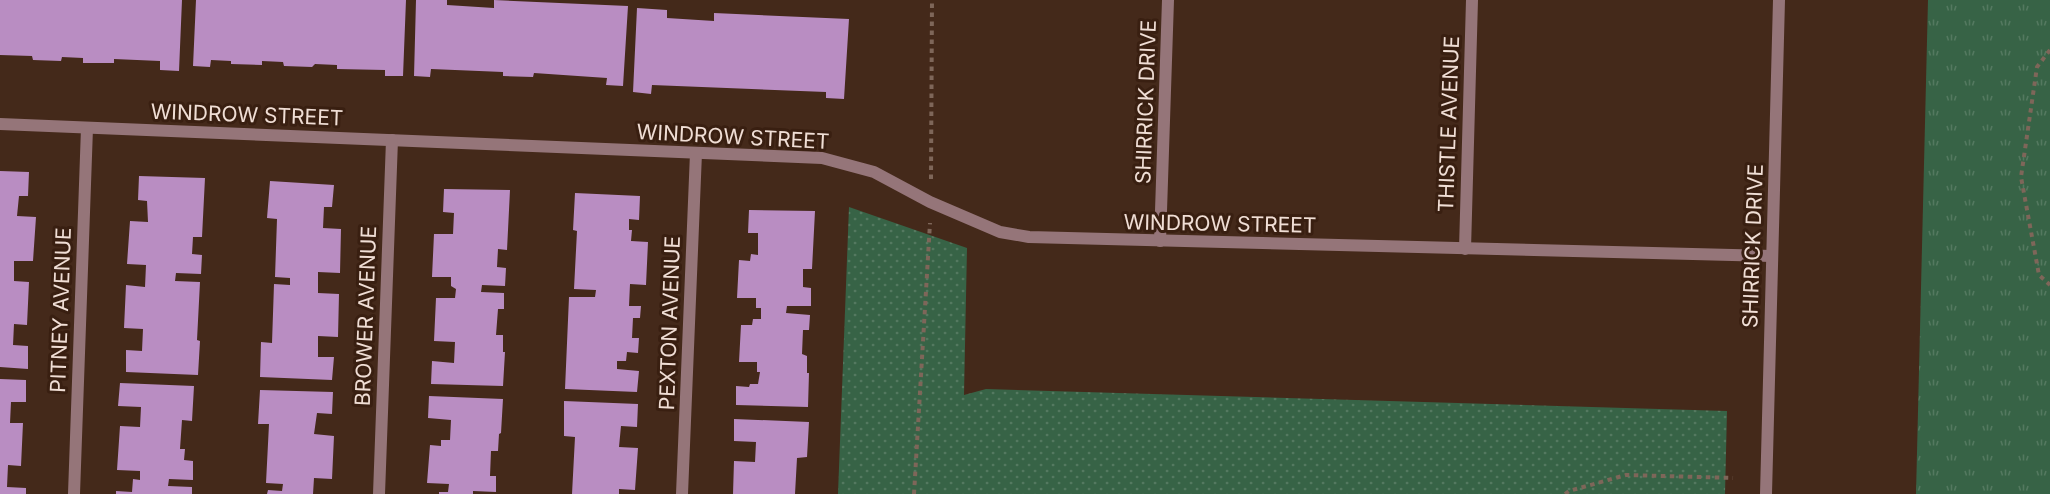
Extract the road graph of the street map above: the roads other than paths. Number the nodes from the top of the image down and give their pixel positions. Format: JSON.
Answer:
{"nodes":[{"id":1,"x":1168,"y":0,"type":"edge"},
{"id":2,"x":1472,"y":0,"type":"edge"},
{"id":3,"x":1779,"y":0,"type":"edge"},
{"id":4,"x":0,"y":124,"type":"edge"},
{"id":5,"x":87,"y":128,"type":"junction"},
{"id":6,"x":392,"y":140,"type":"junction"},
{"id":7,"x":696,"y":153,"type":"junction"},
{"id":8,"x":1160,"y":241,"type":"junction"},
{"id":9,"x":1465,"y":249,"type":"junction"},
{"id":10,"x":1772,"y":256,"type":"junction"},
{"id":11,"x":74,"y":494,"type":"edge"},
{"id":12,"x":379,"y":494,"type":"edge"},
{"id":13,"x":682,"y":494,"type":"edge"},
{"id":14,"x":1766,"y":494,"type":"edge"}],
"edges":[{"from":1,"to":8,"type":"street","name":"SHIRRICK DRIVE"},
{"from":2,"to":9,"type":"street","name":"THISTLE AVENUE"},
{"from":3,"to":10,"type":"street","name":"SHIRRICK DRIVE"},
{"from":4,"to":5,"type":"street","name":"WINDROW STREET"},
{"from":5,"to":6,"type":"street","name":"WINDROW STREET"},
{"from":5,"to":11,"type":"street","name":"PITNEY AVENUE"},
{"from":6,"to":7,"type":"street","name":"WINDROW STREET"},
{"from":6,"to":12,"type":"street","name":"BROWER AVENUE"},
{"from":7,"to":8,"type":"street","name":"WINDROW STREET"},
{"from":7,"to":13,"type":"street","name":"PEXTON AVENUE"},
{"from":8,"to":9,"type":"street","name":"WINDROW STREET"},
{"from":9,"to":10,"type":"street","name":"WINDROW STREET"},
{"from":10,"to":14,"type":"street","name":"SHIRRICK DRIVE"}]}
